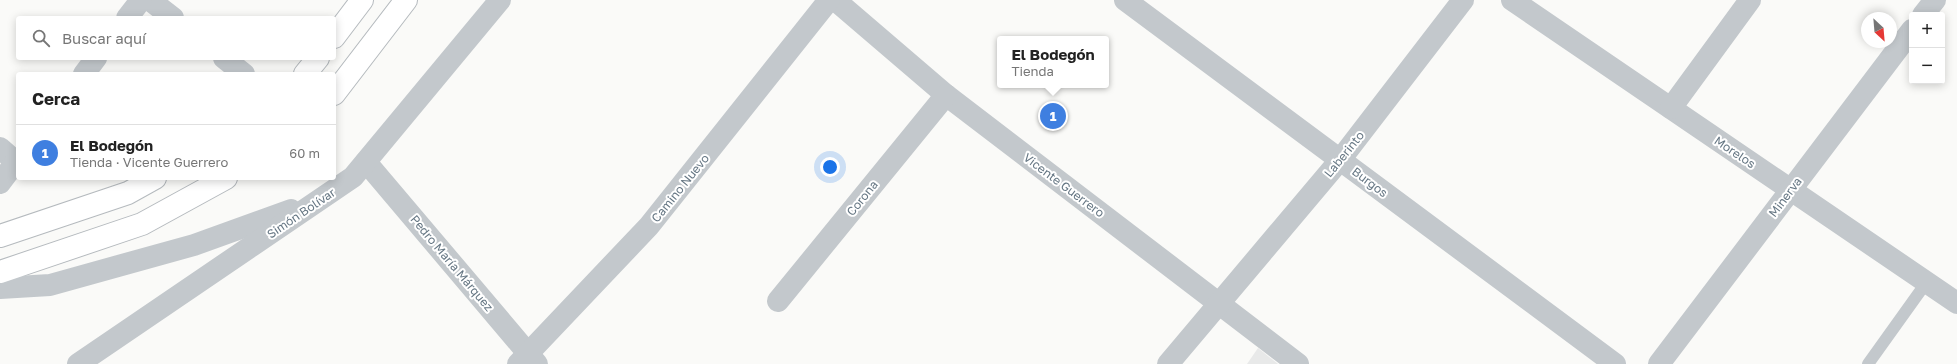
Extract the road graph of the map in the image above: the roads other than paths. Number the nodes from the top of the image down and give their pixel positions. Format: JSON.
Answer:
{"nodes":[{"id":1,"x":141,"y":0,"type":"edge"},
{"id":2,"x":150,"y":0,"type":"edge"},
{"id":3,"x":362,"y":0,"type":"edge"},
{"id":4,"x":406,"y":0,"type":"edge"},
{"id":5,"x":500,"y":0,"type":"edge"},
{"id":6,"x":830,"y":0,"type":"edge"},
{"id":7,"x":835,"y":0,"type":"edge"},
{"id":8,"x":1125,"y":0,"type":"edge"},
{"id":9,"x":1463,"y":0,"type":"edge"},
{"id":10,"x":1512,"y":0,"type":"edge"},
{"id":11,"x":1750,"y":0,"type":"edge"},
{"id":12,"x":1935,"y":0,"type":"edge"},
{"id":13,"x":1925,"y":12,"type":"edge"},
{"id":14,"x":129,"y":16,"type":"edge"},
{"id":15,"x":170,"y":16,"type":"edge"},
{"id":16,"x":336,"y":34,"type":"edge"},
{"id":17,"x":1909,"y":34,"type":"edge"},
{"id":18,"x":94,"y":60,"type":"edge"},
{"id":19,"x":226,"y":60,"type":"edge"},
{"id":20,"x":316,"y":60,"type":"edge"},
{"id":21,"x":86,"y":72,"type":"edge"},
{"id":22,"x":242,"y":72,"type":"edge"},
{"id":23,"x":308,"y":72,"type":"edge"},
{"id":24,"x":336,"y":91,"type":"edge"},
{"id":25,"x":946,"y":94,"type":"junction"},
{"id":26,"x":1671,"y":108,"type":"junction"},
{"id":27,"x":11,"y":156,"type":"edge"},
{"id":28,"x":1340,"y":160,"type":"junction"},
{"id":29,"x":366,"y":162,"type":"junction"},
{"id":30,"x":151,"y":180,"type":"edge"},
{"id":31,"x":222,"y":180,"type":"edge"},
{"id":32,"x":0,"y":183,"type":"edge"},
{"id":33,"x":1790,"y":190,"type":"junction"},
{"id":34,"x":322,"y":199,"type":"junction"},
{"id":35,"x":0,"y":236,"type":"edge"},
{"id":36,"x":0,"y":272,"type":"edge"},
{"id":37,"x":1926,"y":282,"type":"junction"},
{"id":38,"x":0,"y":288,"type":"edge"},
{"id":39,"x":778,"y":301,"type":"dead end"},
{"id":40,"x":1220,"y":303,"type":"junction"},
{"id":41,"x":1957,"y":304,"type":"edge"},
{"id":42,"x":528,"y":361,"type":"edge"},
{"id":43,"x":78,"y":364,"type":"edge"},
{"id":44,"x":1168,"y":364,"type":"edge"},
{"id":45,"x":1298,"y":364,"type":"edge"},
{"id":46,"x":1615,"y":364,"type":"edge"},
{"id":47,"x":1659,"y":364,"type":"edge"},
{"id":48,"x":1868,"y":364,"type":"edge"}],
"edges":[{"from":1,"to":14,"type":"street"},
{"from":2,"to":15,"type":"street"},
{"from":3,"to":16,"type":"main road"},
{"from":4,"to":24,"type":"main road"},
{"from":5,"to":29,"type":"street","name":"Simón Bolívar"},
{"from":6,"to":42,"type":"street","name":"Camino Nuevo"},
{"from":7,"to":25,"type":"street","name":"Vicente Guerrero"},
{"from":8,"to":28,"type":"street","name":"Burgos"},
{"from":9,"to":28,"type":"street","name":"Laberinto"},
{"from":10,"to":26,"type":"street","name":"Morelos"},
{"from":11,"to":26,"type":"street"},
{"from":12,"to":13,"type":"street"},
{"from":17,"to":33,"type":"street","name":"Minerva"},
{"from":18,"to":21,"type":"street"},
{"from":19,"to":22,"type":"street"},
{"from":20,"to":23,"type":"main road"},
{"from":25,"to":39,"type":"street","name":"Corona"},
{"from":25,"to":40,"type":"street","name":"Vicente Guerrero"},
{"from":26,"to":33,"type":"street","name":"Morelos"},
{"from":27,"to":32,"type":"street"},
{"from":28,"to":40,"type":"street","name":"Laberinto"},
{"from":28,"to":46,"type":"street","name":"Burgos"},
{"from":29,"to":34,"type":"street","name":"Simón Bolívar"},
{"from":29,"to":42,"type":"street","name":"Pedro María Márquez"},
{"from":30,"to":35,"type":"main road"},
{"from":31,"to":36,"type":"main road"},
{"from":33,"to":37,"type":"street","name":"Morelos"},
{"from":33,"to":47,"type":"street","name":"Minerva"},
{"from":34,"to":38,"type":"street"},
{"from":34,"to":43,"type":"street","name":"Simón Bolívar"},
{"from":37,"to":41,"type":"street","name":"Morelos"},
{"from":37,"to":48,"type":"lane"},
{"from":40,"to":44,"type":"street","name":"Laberinto"},
{"from":40,"to":45,"type":"street","name":"Vicente Guerrero"}]}
